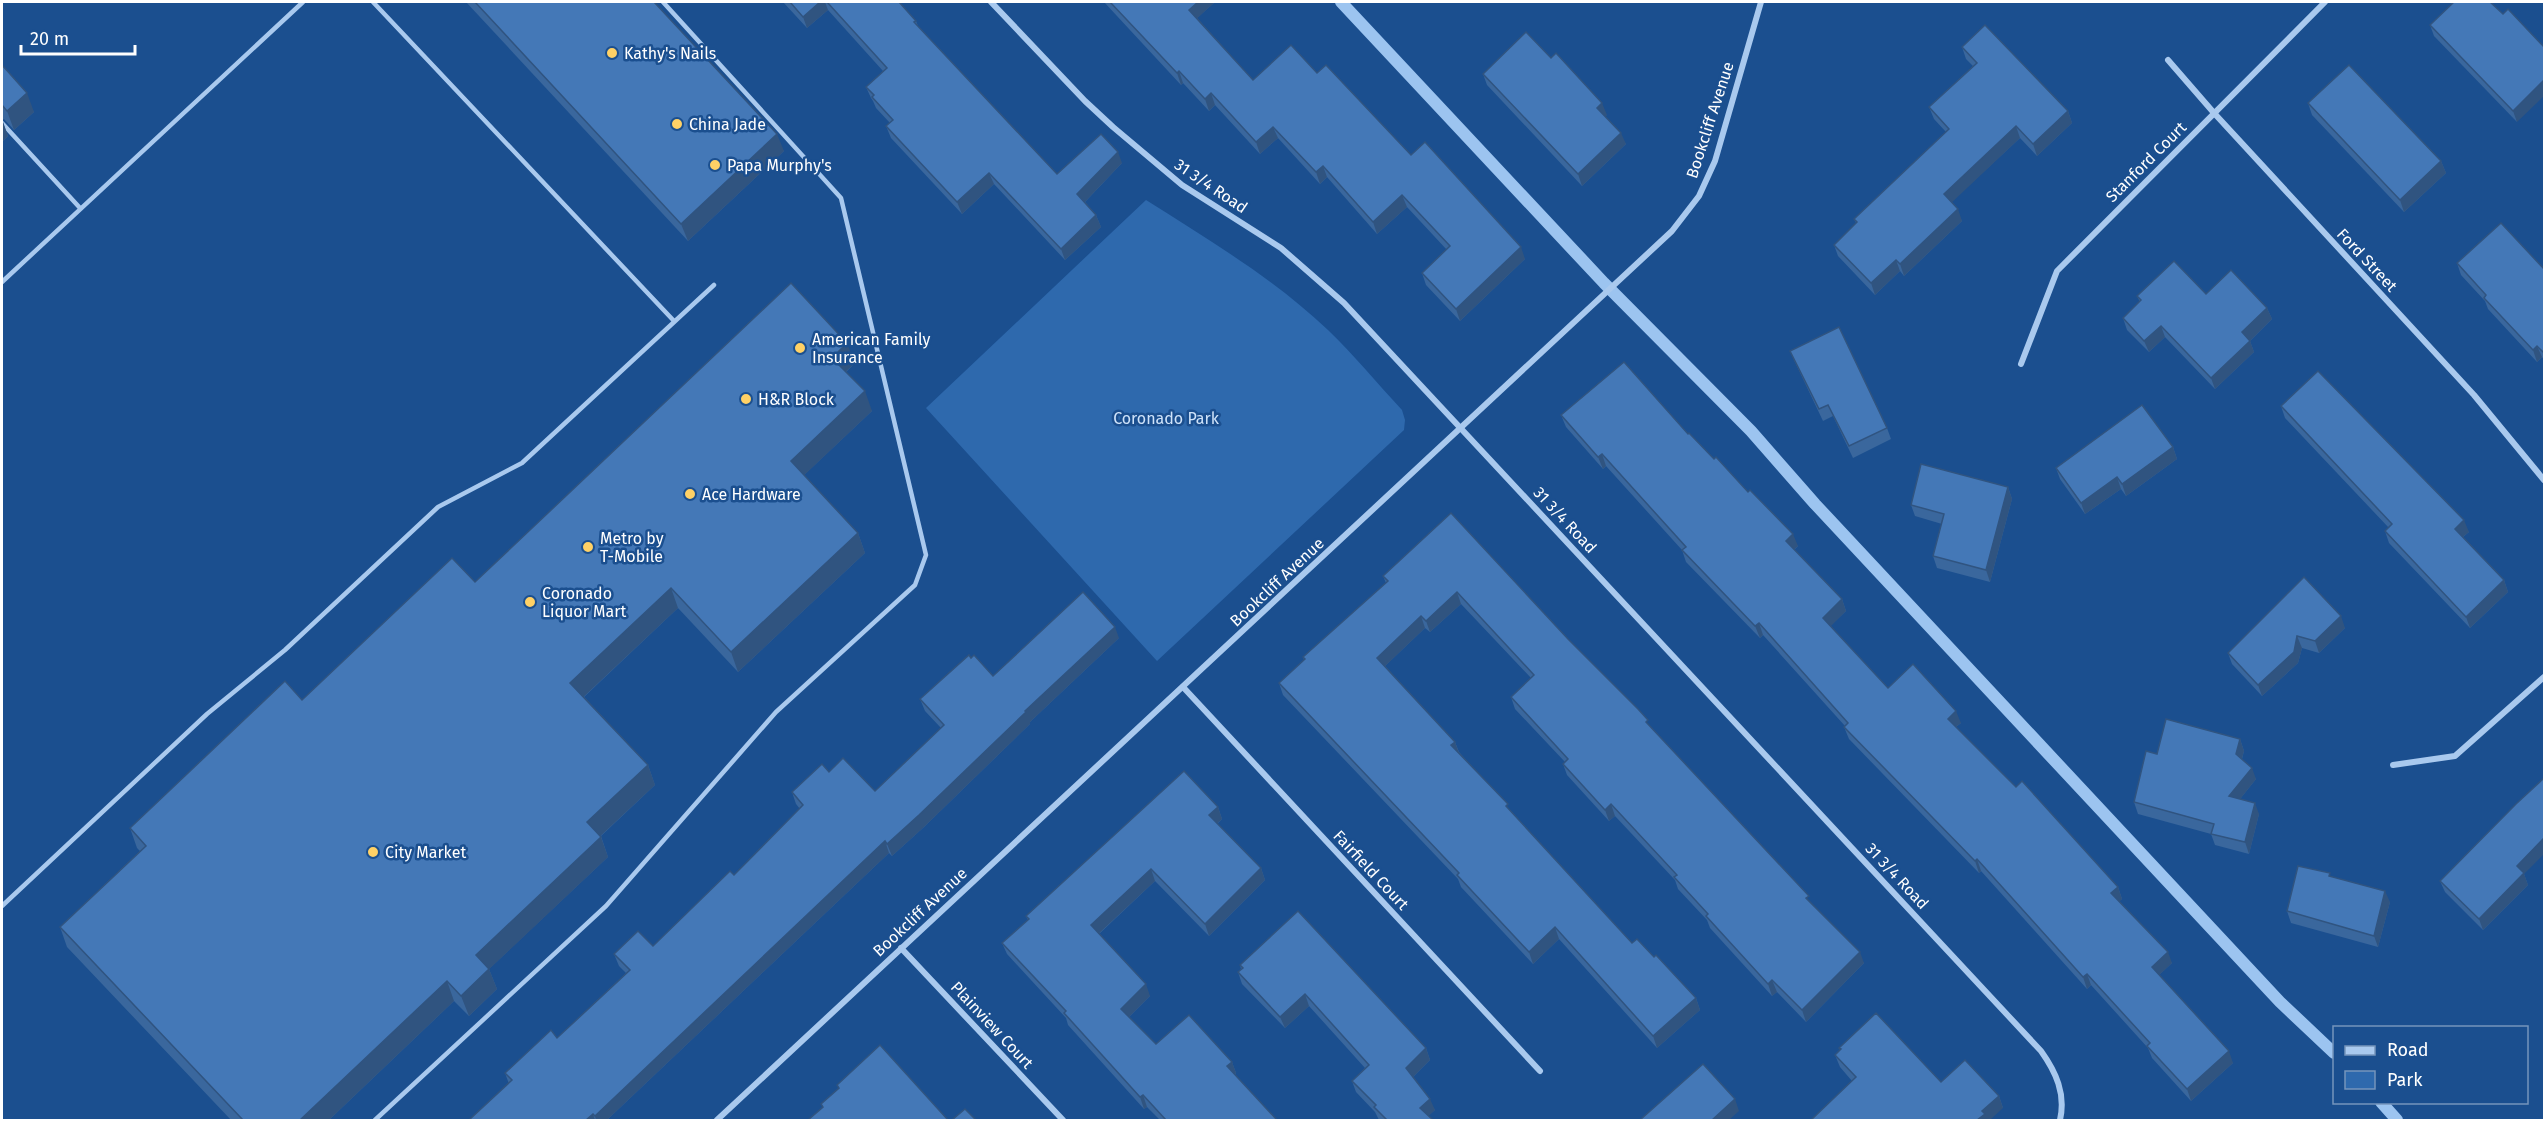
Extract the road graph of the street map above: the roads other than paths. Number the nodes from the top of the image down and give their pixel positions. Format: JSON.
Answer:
{"nodes":[{"id":1,"x":303,"y":2,"type":"edge"},
{"id":2,"x":373,"y":2,"type":"edge"},
{"id":3,"x":663,"y":2,"type":"edge"},
{"id":4,"x":992,"y":2,"type":"edge"},
{"id":5,"x":1761,"y":2,"type":"edge"},
{"id":6,"x":2325,"y":2,"type":"edge"},
{"id":7,"x":2168,"y":60,"type":"dead end"},
{"id":8,"x":2214,"y":114,"type":"junction"},
{"id":9,"x":2,"y":123,"type":"edge"},
{"id":10,"x":80,"y":208,"type":"junction"},
{"id":11,"x":2,"y":282,"type":"edge"},
{"id":12,"x":714,"y":285,"type":"dead end"},
{"id":13,"x":674,"y":321,"type":"junction"},
{"id":14,"x":2021,"y":364,"type":"dead end"},
{"id":15,"x":1461,"y":428,"type":"junction"},
{"id":16,"x":2544,"y":480,"type":"edge"},
{"id":17,"x":2544,"y":677,"type":"edge"},
{"id":18,"x":1183,"y":687,"type":"junction"},
{"id":19,"x":2393,"y":765,"type":"dead end"},
{"id":20,"x":2,"y":906,"type":"edge"},
{"id":21,"x":902,"y":948,"type":"junction"},
{"id":22,"x":1540,"y":1071,"type":"dead end"},
{"id":23,"x":375,"y":1120,"type":"edge"},
{"id":24,"x":717,"y":1120,"type":"edge"},
{"id":25,"x":1063,"y":1120,"type":"edge"},
{"id":26,"x":2060,"y":1120,"type":"edge"}],
"edges":[{"from":1,"to":10,"type":"lane"},
{"from":2,"to":13,"type":"lane"},
{"from":3,"to":23,"type":"lane"},
{"from":4,"to":15,"type":"street","name":"31 3/4 Road"},
{"from":5,"to":15,"type":"street","name":"Bookcliff Avenue"},
{"from":6,"to":8,"type":"street","name":"Stanford Court"},
{"from":7,"to":8,"type":"street","name":"Ford Street"},
{"from":8,"to":14,"type":"street","name":"Stanford Court"},
{"from":8,"to":16,"type":"street","name":"Ford Street"},
{"from":9,"to":10,"type":"lane"},
{"from":10,"to":11,"type":"lane"},
{"from":12,"to":13,"type":"lane"},
{"from":13,"to":20,"type":"lane"},
{"from":15,"to":18,"type":"street","name":"Bookcliff Avenue"},
{"from":15,"to":26,"type":"street","name":"31 3/4 Road"},
{"from":17,"to":19,"type":"street"},
{"from":18,"to":21,"type":"street","name":"Bookcliff Avenue"},
{"from":18,"to":22,"type":"street","name":"Fairfield Court"},
{"from":21,"to":24,"type":"street","name":"Bookcliff Avenue"},
{"from":21,"to":25,"type":"street","name":"Plainview Court"}]}
